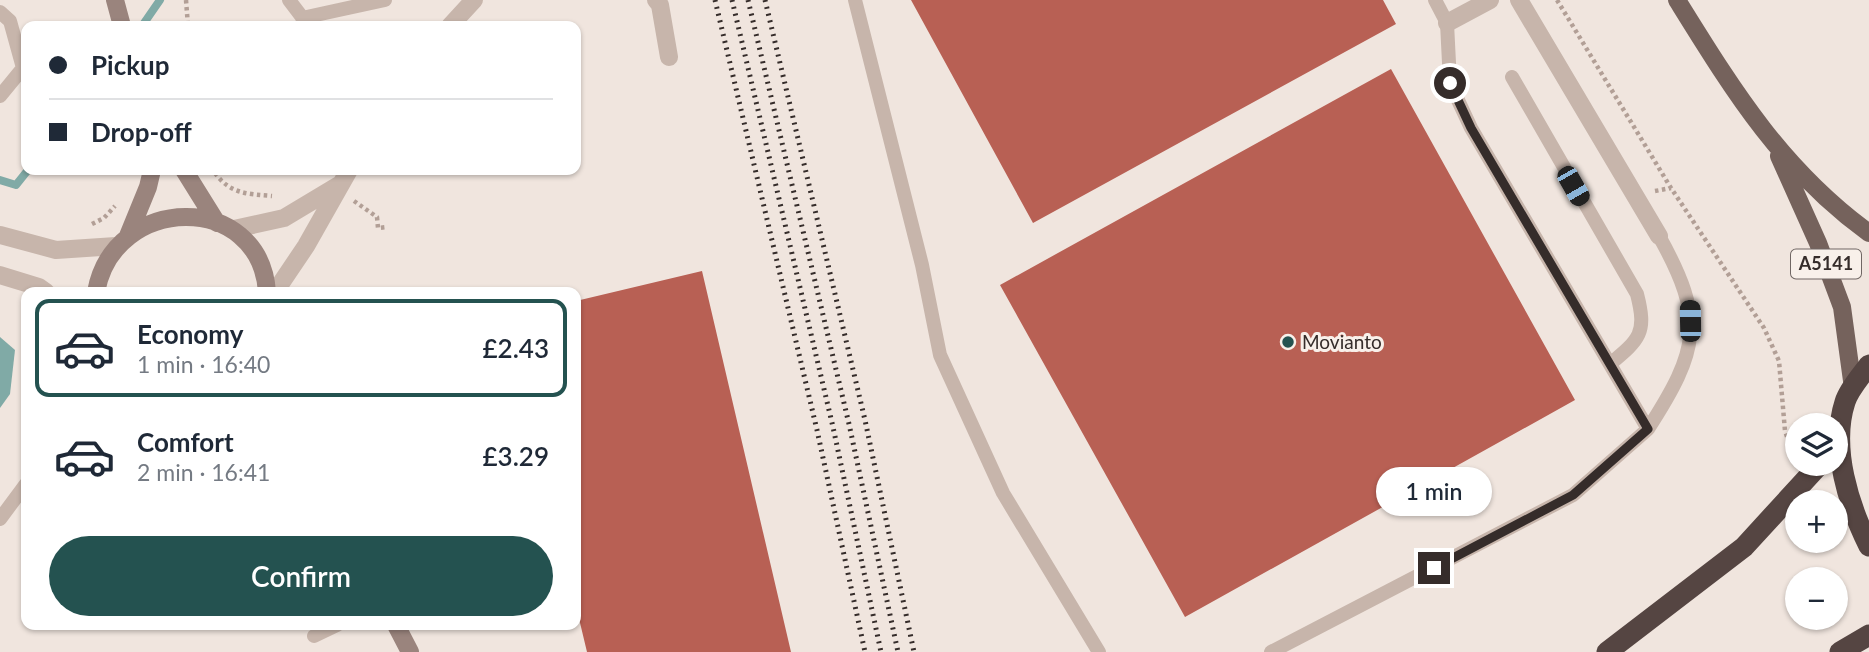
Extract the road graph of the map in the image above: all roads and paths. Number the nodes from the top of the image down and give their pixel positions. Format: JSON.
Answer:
{"nodes":[{"id":1,"x":115,"y":0,"type":"edge"},
{"id":2,"x":186,"y":0,"type":"edge"},
{"id":3,"x":289,"y":0,"type":"edge"},
{"id":4,"x":385,"y":0,"type":"edge"},
{"id":5,"x":474,"y":0,"type":"edge"},
{"id":6,"x":656,"y":0,"type":"edge"},
{"id":7,"x":855,"y":0,"type":"edge"},
{"id":8,"x":1435,"y":0,"type":"edge"},
{"id":9,"x":1490,"y":0,"type":"edge"},
{"id":10,"x":1519,"y":0,"type":"edge"},
{"id":11,"x":1557,"y":0,"type":"edge"},
{"id":12,"x":1677,"y":0,"type":"edge"},
{"id":13,"x":0,"y":12,"type":"edge"},
{"id":14,"x":121,"y":21,"type":"edge"},
{"id":15,"x":188,"y":21,"type":"edge"},
{"id":16,"x":304,"y":21,"type":"edge"},
{"id":17,"x":309,"y":21,"type":"edge"},
{"id":18,"x":455,"y":21,"type":"edge"},
{"id":19,"x":1447,"y":23,"type":"junction"},
{"id":20,"x":669,"y":57,"type":"dead end"},
{"id":21,"x":21,"y":61,"type":"edge"},
{"id":22,"x":21,"y":70,"type":"edge"},
{"id":23,"x":1512,"y":77,"type":"dead end"},
{"id":24,"x":0,"y":96,"type":"edge"},
{"id":25,"x":1774,"y":147,"type":"junction"},
{"id":26,"x":151,"y":175,"type":"edge"},
{"id":27,"x":188,"y":175,"type":"edge"},
{"id":28,"x":216,"y":175,"type":"edge"},
{"id":29,"x":344,"y":177,"type":"edge"},
{"id":30,"x":275,"y":197,"type":"dead end"},
{"id":31,"x":351,"y":200,"type":"dead end"},
{"id":32,"x":119,"y":203,"type":"dead end"},
{"id":33,"x":225,"y":226,"type":"junction"},
{"id":34,"x":83,"y":227,"type":"dead end"},
{"id":35,"x":387,"y":228,"type":"dead end"},
{"id":36,"x":1869,"y":233,"type":"edge"},
{"id":37,"x":0,"y":235,"type":"edge"},
{"id":38,"x":1659,"y":236,"type":"joint"},
{"id":39,"x":122,"y":241,"type":"junction"},
{"id":40,"x":0,"y":275,"type":"edge"},
{"id":41,"x":39,"y":287,"type":"edge"},
{"id":42,"x":98,"y":287,"type":"edge"},
{"id":43,"x":266,"y":287,"type":"edge"},
{"id":44,"x":278,"y":287,"type":"edge"},
{"id":45,"x":1610,"y":364,"type":"junction"},
{"id":46,"x":1869,"y":365,"type":"edge"},
{"id":47,"x":1853,"y":388,"type":"junction"},
{"id":48,"x":1843,"y":413,"type":"edge"},
{"id":49,"x":1648,"y":429,"type":"junction"},
{"id":50,"x":1785,"y":431,"type":"dead end"},
{"id":51,"x":1809,"y":476,"type":"edge"},
{"id":52,"x":1845,"y":476,"type":"edge"},
{"id":53,"x":21,"y":491,"type":"edge"},
{"id":54,"x":0,"y":519,"type":"edge"},
{"id":55,"x":1869,"y":546,"type":"edge"},
{"id":56,"x":327,"y":630,"type":"edge"},
{"id":57,"x":399,"y":630,"type":"edge"},
{"id":58,"x":1869,"y":635,"type":"edge"},
{"id":59,"x":314,"y":636,"type":"dead end"},
{"id":60,"x":411,"y":652,"type":"edge"},
{"id":61,"x":1099,"y":652,"type":"edge"},
{"id":62,"x":1271,"y":652,"type":"edge"},
{"id":63,"x":1606,"y":652,"type":"edge"},
{"id":64,"x":1840,"y":652,"type":"edge"}],
"edges":[{"from":1,"to":14,"type":"main road"},
{"from":2,"to":15,"type":"path"},
{"from":3,"to":16,"type":"lane"},
{"from":4,"to":17,"type":"lane"},
{"from":5,"to":18,"type":"street"},
{"from":6,"to":20,"type":"street"},
{"from":7,"to":61,"type":"lane"},
{"from":8,"to":19,"type":"lane"},
{"from":9,"to":19,"type":"street"},
{"from":10,"to":38,"type":"street"},
{"from":11,"to":50,"type":"path"},
{"from":12,"to":25,"type":"main road","number":"A5141"},
{"from":13,"to":21,"type":"lane"},
{"from":19,"to":45,"type":"lane"},
{"from":22,"to":24,"type":"lane"},
{"from":23,"to":45,"type":"lane"},
{"from":25,"to":36,"type":"main road","number":"A5141"},
{"from":25,"to":47,"type":"main road","number":"A5141"},
{"from":26,"to":39,"type":"main road"},
{"from":27,"to":33,"type":"main road"},
{"from":28,"to":30,"type":"path"},
{"from":29,"to":33,"type":"street"},
{"from":29,"to":44,"type":"street"},
{"from":31,"to":35,"type":"path"},
{"from":32,"to":34,"type":"path"},
{"from":33,"to":39,"type":"main road"},
{"from":33,"to":43,"type":"main road"},
{"from":37,"to":39,"type":"street"},
{"from":38,"to":49,"type":"lane"},
{"from":39,"to":42,"type":"main road"},
{"from":40,"to":41,"type":"street"},
{"from":45,"to":49,"type":"lane"},
{"from":46,"to":47,"type":"highway"},
{"from":47,"to":48,"type":"highway"},
{"from":49,"to":62,"type":"lane"},
{"from":51,"to":63,"type":"highway"},
{"from":52,"to":55,"type":"highway"},
{"from":53,"to":54,"type":"lane"},
{"from":56,"to":59,"type":"lane"},
{"from":57,"to":60,"type":"main road"},
{"from":58,"to":64,"type":"highway"}]}
